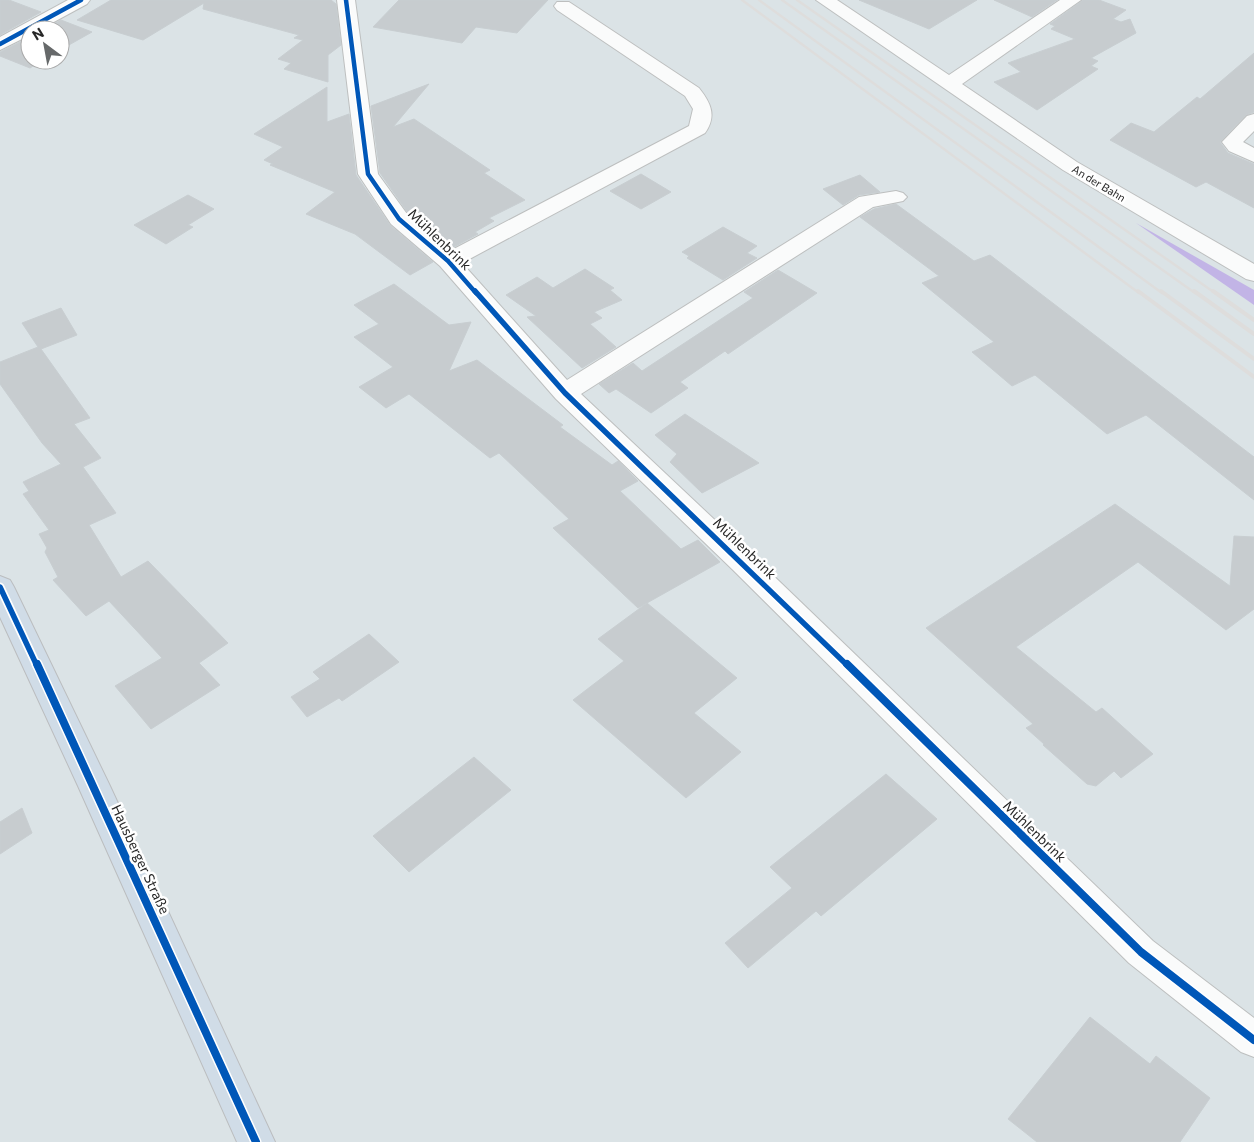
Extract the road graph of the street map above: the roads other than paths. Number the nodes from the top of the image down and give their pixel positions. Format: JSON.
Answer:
{"nodes":[{"id":1,"x":81,"y":0,"type":"edge"},
{"id":2,"x":346,"y":0,"type":"edge"},
{"id":3,"x":1072,"y":0,"type":"edge"},
{"id":4,"x":840,"y":3,"type":"edge"},
{"id":5,"x":562,"y":6,"type":"dead end"},
{"id":6,"x":0,"y":44,"type":"edge"},
{"id":7,"x":950,"y":83,"type":"junction"},
{"id":8,"x":1254,"y":120,"type":"edge"},
{"id":9,"x":1254,"y":156,"type":"edge"},
{"id":10,"x":896,"y":197,"type":"dead end"},
{"id":11,"x":448,"y":261,"type":"junction"},
{"id":12,"x":1254,"y":274,"type":"edge"},
{"id":13,"x":565,"y":393,"type":"junction"},
{"id":14,"x":0,"y":587,"type":"edge"},
{"id":15,"x":1254,"y":1040,"type":"edge"},
{"id":16,"x":256,"y":1142,"type":"edge"}],
"edges":[{"from":1,"to":6,"type":"street"},
{"from":2,"to":11,"type":"street","name":"Mühlenbrink"},
{"from":3,"to":7,"type":"street"},
{"from":4,"to":7,"type":"street","name":"An der Bahn"},
{"from":5,"to":11,"type":"street","name":"Mühlenbrink"},
{"from":7,"to":12,"type":"street","name":"An der Bahn"},
{"from":8,"to":9,"type":"street"},
{"from":10,"to":13,"type":"street"},
{"from":11,"to":13,"type":"street","name":"Mühlenbrink"},
{"from":13,"to":15,"type":"street","name":"Mühlenbrink"},
{"from":14,"to":16,"type":"main road","name":"Hausberger Straße"}]}
